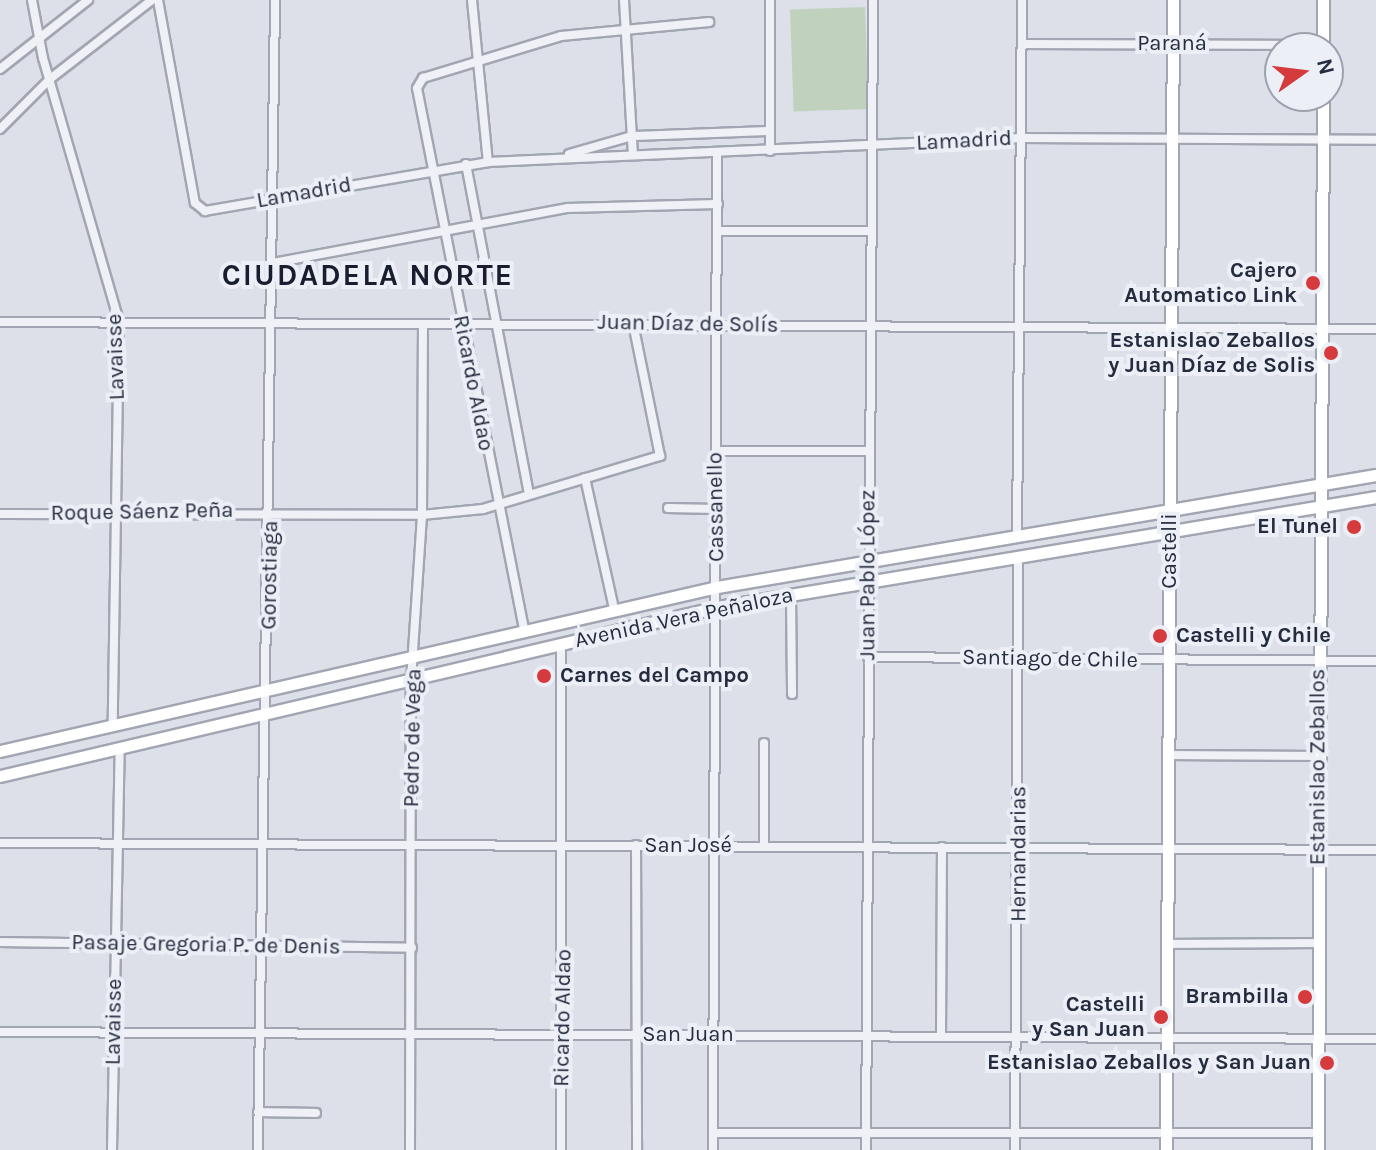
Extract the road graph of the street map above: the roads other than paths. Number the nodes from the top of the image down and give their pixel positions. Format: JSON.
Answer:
{"nodes":[{"id":1,"x":32,"y":0,"type":"edge"},
{"id":2,"x":88,"y":0,"type":"edge"},
{"id":3,"x":155,"y":0,"type":"edge"},
{"id":4,"x":275,"y":0,"type":"edge"},
{"id":5,"x":472,"y":0,"type":"edge"},
{"id":6,"x":624,"y":0,"type":"edge"},
{"id":7,"x":770,"y":0,"type":"edge"},
{"id":8,"x":873,"y":0,"type":"edge"},
{"id":9,"x":1022,"y":0,"type":"edge"},
{"id":10,"x":1173,"y":0,"type":"edge"},
{"id":11,"x":1323,"y":0,"type":"edge"},
{"id":12,"x":709,"y":22,"type":"dead end"},
{"id":13,"x":626,"y":29,"type":"junction"},
{"id":14,"x":1323,"y":32,"type":"edge"},
{"id":15,"x":38,"y":37,"type":"junction"},
{"id":16,"x":1022,"y":44,"type":"junction"},
{"id":17,"x":1173,"y":44,"type":"junction"},
{"id":18,"x":1264,"y":46,"type":"edge"},
{"id":19,"x":477,"y":63,"type":"junction"},
{"id":20,"x":0,"y":69,"type":"edge"},
{"id":21,"x":50,"y":79,"type":"junction"},
{"id":22,"x":1323,"y":112,"type":"edge"},
{"id":23,"x":0,"y":129,"type":"edge"},
{"id":24,"x":770,"y":131,"type":"junction"},
{"id":25,"x":632,"y":136,"type":"junction"},
{"id":26,"x":1022,"y":138,"type":"junction"},
{"id":27,"x":1172,"y":139,"type":"junction"},
{"id":28,"x":1323,"y":140,"type":"junction"},
{"id":29,"x":1376,"y":140,"type":"edge"},
{"id":30,"x":869,"y":145,"type":"junction"},
{"id":31,"x":770,"y":151,"type":"junction"},
{"id":32,"x":717,"y":152,"type":"junction"},
{"id":33,"x":633,"y":154,"type":"junction"},
{"id":34,"x":553,"y":159,"type":"junction"},
{"id":35,"x":488,"y":162,"type":"junction"},
{"id":36,"x":466,"y":164,"type":"junction"},
{"id":37,"x":431,"y":169,"type":"junction"},
{"id":38,"x":273,"y":198,"type":"junction"},
{"id":39,"x":718,"y":204,"type":"junction"},
{"id":40,"x":477,"y":229,"type":"junction"},
{"id":41,"x":717,"y":231,"type":"junction"},
{"id":42,"x":871,"y":231,"type":"junction"},
{"id":43,"x":442,"y":236,"type":"junction"},
{"id":44,"x":273,"y":263,"type":"junction"},
{"id":45,"x":119,"y":321,"type":"junction"},
{"id":46,"x":0,"y":322,"type":"edge"},
{"id":47,"x":633,"y":323,"type":"junction"},
{"id":48,"x":461,"y":324,"type":"junction"},
{"id":49,"x":494,"y":324,"type":"junction"},
{"id":50,"x":272,"y":325,"type":"junction"},
{"id":51,"x":717,"y":325,"type":"junction"},
{"id":52,"x":1018,"y":325,"type":"junction"},
{"id":53,"x":423,"y":326,"type":"junction"},
{"id":54,"x":870,"y":326,"type":"junction"},
{"id":55,"x":1171,"y":327,"type":"junction"},
{"id":56,"x":1376,"y":329,"type":"edge"},
{"id":57,"x":1319,"y":330,"type":"junction"},
{"id":58,"x":716,"y":451,"type":"junction"},
{"id":59,"x":870,"y":451,"type":"junction"},
{"id":60,"x":1376,"y":475,"type":"edge"},
{"id":61,"x":585,"y":478,"type":"junction"},
{"id":62,"x":1319,"y":484,"type":"junction"},
{"id":63,"x":529,"y":493,"type":"junction"},
{"id":64,"x":1376,"y":497,"type":"edge"},
{"id":65,"x":497,"y":503,"type":"junction"},
{"id":66,"x":1320,"y":507,"type":"junction"},
{"id":67,"x":668,"y":508,"type":"dead end"},
{"id":68,"x":716,"y":509,"type":"junction"},
{"id":69,"x":117,"y":511,"type":"junction"},
{"id":70,"x":271,"y":511,"type":"junction"},
{"id":71,"x":1170,"y":511,"type":"junction"},
{"id":72,"x":0,"y":514,"type":"edge"},
{"id":73,"x":422,"y":515,"type":"junction"},
{"id":74,"x":1170,"y":531,"type":"junction"},
{"id":75,"x":1017,"y":537,"type":"junction"},
{"id":76,"x":1018,"y":558,"type":"junction"},
{"id":77,"x":869,"y":562,"type":"junction"},
{"id":78,"x":869,"y":581,"type":"junction"},
{"id":79,"x":717,"y":587,"type":"junction"},
{"id":80,"x":791,"y":594,"type":"junction"},
{"id":81,"x":718,"y":607,"type":"junction"},
{"id":82,"x":614,"y":609,"type":"junction"},
{"id":83,"x":524,"y":629,"type":"junction"},
{"id":84,"x":561,"y":646,"type":"junction"},
{"id":85,"x":415,"y":654,"type":"junction"},
{"id":86,"x":868,"y":657,"type":"junction"},
{"id":87,"x":1019,"y":658,"type":"junction"},
{"id":88,"x":1170,"y":660,"type":"junction"},
{"id":89,"x":1318,"y":660,"type":"junction"},
{"id":90,"x":1376,"y":661,"type":"edge"},
{"id":91,"x":411,"y":681,"type":"junction"},
{"id":92,"x":267,"y":689,"type":"junction"},
{"id":93,"x":792,"y":694,"type":"dead end"},
{"id":94,"x":263,"y":713,"type":"junction"},
{"id":95,"x":113,"y":725,"type":"junction"},
{"id":96,"x":764,"y":743,"type":"dead end"},
{"id":97,"x":120,"y":750,"type":"junction"},
{"id":98,"x":0,"y":751,"type":"edge"},
{"id":99,"x":1169,"y":755,"type":"junction"},
{"id":100,"x":1318,"y":756,"type":"junction"},
{"id":101,"x":0,"y":776,"type":"edge"},
{"id":102,"x":0,"y":843,"type":"edge"},
{"id":103,"x":564,"y":843,"type":"junction"},
{"id":104,"x":260,"y":844,"type":"junction"},
{"id":105,"x":117,"y":845,"type":"junction"},
{"id":106,"x":412,"y":845,"type":"junction"},
{"id":107,"x":636,"y":845,"type":"junction"},
{"id":108,"x":715,"y":846,"type":"junction"},
{"id":109,"x":764,"y":846,"type":"junction"},
{"id":110,"x":866,"y":847,"type":"junction"},
{"id":111,"x":942,"y":847,"type":"junction"},
{"id":112,"x":1019,"y":847,"type":"junction"},
{"id":113,"x":1168,"y":848,"type":"junction"},
{"id":114,"x":1318,"y":850,"type":"junction"},
{"id":115,"x":1376,"y":850,"type":"edge"},
{"id":116,"x":0,"y":942,"type":"edge"},
{"id":117,"x":1318,"y":943,"type":"junction"},
{"id":118,"x":115,"y":944,"type":"junction"},
{"id":119,"x":1168,"y":944,"type":"junction"},
{"id":120,"x":259,"y":946,"type":"junction"},
{"id":121,"x":412,"y":948,"type":"junction"},
{"id":122,"x":0,"y":1032,"type":"edge"},
{"id":123,"x":113,"y":1034,"type":"junction"},
{"id":124,"x":563,"y":1034,"type":"junction"},
{"id":125,"x":258,"y":1035,"type":"junction"},
{"id":126,"x":411,"y":1035,"type":"junction"},
{"id":127,"x":636,"y":1035,"type":"junction"},
{"id":128,"x":866,"y":1035,"type":"junction"},
{"id":129,"x":714,"y":1036,"type":"junction"},
{"id":130,"x":941,"y":1036,"type":"junction"},
{"id":131,"x":1017,"y":1036,"type":"junction"},
{"id":132,"x":1166,"y":1038,"type":"junction"},
{"id":133,"x":1319,"y":1038,"type":"junction"},
{"id":134,"x":1376,"y":1039,"type":"edge"},
{"id":135,"x":258,"y":1112,"type":"junction"},
{"id":136,"x":316,"y":1113,"type":"dead end"},
{"id":137,"x":866,"y":1129,"type":"junction"},
{"id":138,"x":1015,"y":1131,"type":"junction"},
{"id":139,"x":714,"y":1133,"type":"junction"},
{"id":140,"x":1166,"y":1133,"type":"junction"},
{"id":141,"x":1318,"y":1133,"type":"junction"},
{"id":142,"x":112,"y":1150,"type":"edge"},
{"id":143,"x":258,"y":1150,"type":"edge"},
{"id":144,"x":410,"y":1150,"type":"edge"},
{"id":145,"x":561,"y":1150,"type":"edge"},
{"id":146,"x":637,"y":1150,"type":"edge"},
{"id":147,"x":713,"y":1150,"type":"edge"},
{"id":148,"x":866,"y":1150,"type":"edge"},
{"id":149,"x":1015,"y":1150,"type":"edge"},
{"id":150,"x":1166,"y":1150,"type":"edge"},
{"id":151,"x":1318,"y":1150,"type":"edge"}],
"edges":[{"from":1,"to":15,"type":"street","name":"Lavaisse"},
{"from":2,"to":15,"type":"street"},
{"from":3,"to":21,"type":"street"},
{"from":3,"to":38,"type":"street","name":"Lamadrid"},
{"from":4,"to":38,"type":"street","name":"Gorostiaga"},
{"from":5,"to":19,"type":"street"},
{"from":6,"to":13,"type":"street"},
{"from":7,"to":24,"type":"street"},
{"from":8,"to":30,"type":"street","name":"Juan Pablo López"},
{"from":9,"to":16,"type":"street"},
{"from":10,"to":17,"type":"main road","name":"Castelli"},
{"from":11,"to":14,"type":"main road"},
{"from":12,"to":13,"type":"street"},
{"from":13,"to":19,"type":"street"},
{"from":13,"to":25,"type":"street"},
{"from":15,"to":20,"type":"street"},
{"from":15,"to":21,"type":"street","name":"Lavaisse"},
{"from":16,"to":17,"type":"street","name":"Paraná"},
{"from":16,"to":26,"type":"street"},
{"from":17,"to":18,"type":"street","name":"Paraná"},
{"from":17,"to":27,"type":"main road","name":"Castelli"},
{"from":19,"to":35,"type":"street"},
{"from":19,"to":37,"type":"street","name":"Ricardo Aldao"},
{"from":21,"to":23,"type":"street"},
{"from":21,"to":45,"type":"street","name":"Lavaisse"},
{"from":22,"to":28,"type":"main road","name":"Estanislao Zeballos"},
{"from":24,"to":25,"type":"street","name":"Lamadrid"},
{"from":24,"to":31,"type":"street"},
{"from":25,"to":33,"type":"street"},
{"from":25,"to":34,"type":"street","name":"Lamadrid"},
{"from":26,"to":27,"type":"street","name":"Lamadrid"},
{"from":26,"to":30,"type":"street","name":"Lamadrid"},
{"from":26,"to":52,"type":"street"},
{"from":27,"to":28,"type":"street","name":"Lamadrid"},
{"from":27,"to":55,"type":"main road","name":"Castelli"},
{"from":28,"to":29,"type":"street","name":"Lamadrid"},
{"from":28,"to":57,"type":"main road","name":"Estanislao Zeballos"},
{"from":30,"to":31,"type":"street","name":"Lamadrid"},
{"from":30,"to":42,"type":"street","name":"Juan Pablo López"},
{"from":31,"to":32,"type":"street","name":"Lamadrid"},
{"from":32,"to":33,"type":"street","name":"Lamadrid"},
{"from":32,"to":39,"type":"street","name":"Cassanello"},
{"from":33,"to":34,"type":"street","name":"Lamadrid"},
{"from":34,"to":35,"type":"street","name":"Lamadrid"},
{"from":35,"to":36,"type":"street","name":"Lamadrid"},
{"from":36,"to":37,"type":"street","name":"Lamadrid"},
{"from":36,"to":40,"type":"street"},
{"from":37,"to":38,"type":"street","name":"Lamadrid"},
{"from":37,"to":43,"type":"street","name":"Ricardo Aldao"},
{"from":38,"to":44,"type":"street","name":"Gorostiaga"},
{"from":39,"to":40,"type":"street"},
{"from":39,"to":41,"type":"street","name":"Cassanello"},
{"from":40,"to":43,"type":"street"},
{"from":40,"to":49,"type":"street"},
{"from":41,"to":42,"type":"street"},
{"from":41,"to":51,"type":"street","name":"Cassanello"},
{"from":42,"to":54,"type":"street","name":"Juan Pablo López"},
{"from":43,"to":44,"type":"street"},
{"from":43,"to":48,"type":"street","name":"Ricardo Aldao"},
{"from":44,"to":50,"type":"street","name":"Gorostiaga"},
{"from":45,"to":46,"type":"street","name":"Juan Díaz de Solís"},
{"from":45,"to":50,"type":"street","name":"Juan Díaz de Solís"},
{"from":45,"to":69,"type":"street","name":"Lavaisse"},
{"from":47,"to":49,"type":"street","name":"Juan Díaz de Solís"},
{"from":47,"to":51,"type":"street","name":"Juan Díaz de Solís"},
{"from":47,"to":61,"type":"street","name":"Roque Sáenz Peña"},
{"from":48,"to":49,"type":"street","name":"Juan Díaz de Solís"},
{"from":48,"to":53,"type":"street","name":"Juan Díaz de Solís"},
{"from":48,"to":65,"type":"street","name":"Ricardo Aldao"},
{"from":49,"to":63,"type":"street"},
{"from":50,"to":53,"type":"street","name":"Juan Díaz de Solís"},
{"from":50,"to":70,"type":"street","name":"Gorostiaga"},
{"from":51,"to":54,"type":"street","name":"Juan Díaz de Solís"},
{"from":51,"to":58,"type":"street","name":"Cassanello"},
{"from":52,"to":54,"type":"street","name":"Juan Díaz de Solís"},
{"from":52,"to":55,"type":"street","name":"Juan Díaz de Solís"},
{"from":52,"to":75,"type":"street"},
{"from":53,"to":73,"type":"street","name":"Pedro de Vega"},
{"from":54,"to":59,"type":"street","name":"Juan Pablo López"},
{"from":55,"to":57,"type":"street","name":"Juan Díaz de Solís"},
{"from":55,"to":71,"type":"main road","name":"Castelli"},
{"from":56,"to":57,"type":"street","name":"Juan Díaz de Solís"},
{"from":57,"to":62,"type":"main road","name":"Estanislao Zeballos"},
{"from":58,"to":59,"type":"street"},
{"from":58,"to":68,"type":"street","name":"Cassanello"},
{"from":59,"to":77,"type":"street","name":"Juan Pablo López"},
{"from":60,"to":62,"type":"main road","name":"Avenida Vera Peñaloza"},
{"from":61,"to":63,"type":"street","name":"Roque Sáenz Peña"},
{"from":61,"to":82,"type":"street"},
{"from":62,"to":66,"type":"main road","name":"Estanislao Zeballos"},
{"from":62,"to":71,"type":"main road","name":"Avenida Vera Peñaloza"},
{"from":63,"to":65,"type":"street","name":"Roque Sáenz Peña"},
{"from":64,"to":66,"type":"main road","name":"Avenida Vera Peñaloza"},
{"from":65,"to":73,"type":"street","name":"Roque Sáenz Peña"},
{"from":65,"to":83,"type":"street","name":"Ricardo Aldao"},
{"from":66,"to":74,"type":"main road","name":"Avenida Vera Peñaloza"},
{"from":66,"to":89,"type":"main road","name":"Estanislao Zeballos"},
{"from":67,"to":68,"type":"street"},
{"from":68,"to":79,"type":"street","name":"Cassanello"},
{"from":69,"to":70,"type":"street","name":"Roque Sáenz Peña"},
{"from":69,"to":72,"type":"street","name":"Roque Sáenz Peña"},
{"from":69,"to":95,"type":"street","name":"Lavaisse"},
{"from":70,"to":73,"type":"street","name":"Roque Sáenz Peña"},
{"from":70,"to":92,"type":"street","name":"Gorostiaga"},
{"from":71,"to":74,"type":"main road","name":"Castelli"},
{"from":71,"to":75,"type":"main road","name":"Avenida Vera Peñaloza"},
{"from":73,"to":85,"type":"street","name":"Pedro de Vega"},
{"from":74,"to":76,"type":"main road","name":"Avenida Vera Peñaloza"},
{"from":74,"to":88,"type":"main road","name":"Castelli"},
{"from":75,"to":77,"type":"main road","name":"Avenida Vera Peñaloza"},
{"from":76,"to":78,"type":"main road","name":"Avenida Vera Peñaloza"},
{"from":76,"to":87,"type":"street","name":"Hernandarias"},
{"from":77,"to":78,"type":"street","name":"Juan Pablo López"},
{"from":77,"to":79,"type":"main road","name":"Avenida Vera Peñaloza"},
{"from":78,"to":80,"type":"main road","name":"Avenida Vera Peñaloza"},
{"from":78,"to":86,"type":"street","name":"Juan Pablo López"},
{"from":79,"to":81,"type":"street","name":"Cassanello"},
{"from":79,"to":82,"type":"main road","name":"Avenida Vera Peñaloza"},
{"from":80,"to":81,"type":"main road","name":"Avenida Vera Peñaloza"},
{"from":80,"to":93,"type":"street"},
{"from":81,"to":84,"type":"main road","name":"Avenida Vera Peñaloza"},
{"from":81,"to":108,"type":"street","name":"Cassanello"},
{"from":82,"to":83,"type":"main road","name":"Avenida Vera Peñaloza"},
{"from":83,"to":85,"type":"main road","name":"Avenida Vera Peñaloza"},
{"from":84,"to":91,"type":"main road","name":"Avenida Vera Peñaloza"},
{"from":84,"to":103,"type":"street","name":"Ricardo Aldao"},
{"from":85,"to":91,"type":"street","name":"Pedro de Vega"},
{"from":85,"to":92,"type":"main road","name":"Avenida Vera Peñaloza"},
{"from":86,"to":87,"type":"street","name":"Santiago de Chile"},
{"from":86,"to":110,"type":"street","name":"Juan Pablo López"},
{"from":87,"to":88,"type":"street","name":"Santiago de Chile"},
{"from":87,"to":112,"type":"street","name":"Hernandarias"},
{"from":88,"to":89,"type":"street","name":"Santiago de Chile"},
{"from":88,"to":99,"type":"main road","name":"Castelli"},
{"from":89,"to":90,"type":"street","name":"Santiago de Chile"},
{"from":89,"to":100,"type":"main road","name":"Estanislao Zeballos"},
{"from":91,"to":94,"type":"main road","name":"Avenida Vera Peñaloza"},
{"from":91,"to":106,"type":"street","name":"Pedro de Vega"},
{"from":92,"to":94,"type":"street","name":"Gorostiaga"},
{"from":92,"to":95,"type":"main road","name":"Avenida Vera Peñaloza"},
{"from":94,"to":97,"type":"main road","name":"Avenida Vera Peñaloza"},
{"from":94,"to":104,"type":"street","name":"Gorostiaga"},
{"from":95,"to":98,"type":"main road","name":"Avenida Vera Peñaloza"},
{"from":96,"to":109,"type":"street"},
{"from":97,"to":101,"type":"main road","name":"Avenida Vera Peñaloza"},
{"from":97,"to":105,"type":"street","name":"Lavaisse"},
{"from":99,"to":100,"type":"street"},
{"from":99,"to":113,"type":"main road","name":"Castelli"},
{"from":100,"to":114,"type":"main road","name":"Estanislao Zeballos"},
{"from":102,"to":105,"type":"street","name":"San José"},
{"from":103,"to":106,"type":"street","name":"San José"},
{"from":103,"to":107,"type":"street","name":"San José"},
{"from":103,"to":124,"type":"street","name":"Ricardo Aldao"},
{"from":104,"to":105,"type":"street","name":"San José"},
{"from":104,"to":106,"type":"street","name":"San José"},
{"from":104,"to":120,"type":"street","name":"Gorostiaga"},
{"from":105,"to":118,"type":"street","name":"Lavaisse"},
{"from":106,"to":121,"type":"street","name":"Pedro de Vega"},
{"from":107,"to":108,"type":"street","name":"San José"},
{"from":107,"to":127,"type":"street"},
{"from":108,"to":109,"type":"street","name":"San José"},
{"from":108,"to":129,"type":"street","name":"Cassanello"},
{"from":109,"to":110,"type":"street","name":"San José"},
{"from":110,"to":111,"type":"street","name":"San José"},
{"from":110,"to":128,"type":"street","name":"Juan Pablo López"},
{"from":111,"to":112,"type":"street","name":"San José"},
{"from":111,"to":130,"type":"street"},
{"from":112,"to":113,"type":"street","name":"San José"},
{"from":112,"to":131,"type":"street","name":"Hernandarias"},
{"from":113,"to":114,"type":"street","name":"San José"},
{"from":113,"to":119,"type":"main road","name":"Castelli"},
{"from":114,"to":115,"type":"street","name":"San José"},
{"from":114,"to":117,"type":"main road","name":"Estanislao Zeballos"},
{"from":116,"to":118,"type":"street","name":"Pasaje Gregoria P. de Denis"},
{"from":117,"to":119,"type":"street"},
{"from":117,"to":133,"type":"main road","name":"Estanislao Zeballos"},
{"from":118,"to":120,"type":"street","name":"Pasaje Gregoria P. de Denis"},
{"from":118,"to":123,"type":"street","name":"Lavaisse"},
{"from":119,"to":132,"type":"main road","name":"Castelli"},
{"from":120,"to":121,"type":"street","name":"Pasaje Gregoria P. de Denis"},
{"from":120,"to":125,"type":"street","name":"Gorostiaga"},
{"from":121,"to":126,"type":"street","name":"Pedro de Vega"},
{"from":122,"to":123,"type":"street","name":"San Juan"},
{"from":123,"to":125,"type":"street","name":"San Juan"},
{"from":123,"to":142,"type":"street","name":"Lavaisse"},
{"from":124,"to":126,"type":"street","name":"San Juan"},
{"from":124,"to":127,"type":"street","name":"San Juan"},
{"from":124,"to":145,"type":"street","name":"Ricardo Aldao"},
{"from":125,"to":126,"type":"street","name":"San Juan"},
{"from":125,"to":135,"type":"street","name":"Gorostiaga"},
{"from":126,"to":144,"type":"street","name":"Pedro de Vega"},
{"from":127,"to":129,"type":"street","name":"San Juan"},
{"from":127,"to":146,"type":"street"},
{"from":128,"to":129,"type":"street","name":"San Juan"},
{"from":128,"to":130,"type":"street","name":"San Juan"},
{"from":128,"to":137,"type":"street","name":"Juan Pablo López"},
{"from":129,"to":139,"type":"street","name":"Cassanello"},
{"from":130,"to":131,"type":"street","name":"San Juan"},
{"from":131,"to":132,"type":"street","name":"San Juan"},
{"from":131,"to":138,"type":"street","name":"Hernandarias"},
{"from":132,"to":133,"type":"street","name":"San Juan"},
{"from":132,"to":140,"type":"main road","name":"Castelli"},
{"from":133,"to":134,"type":"street","name":"San Juan"},
{"from":133,"to":141,"type":"main road","name":"Estanislao Zeballos"},
{"from":135,"to":136,"type":"street"},
{"from":135,"to":143,"type":"street","name":"Gorostiaga"},
{"from":137,"to":138,"type":"street"},
{"from":137,"to":139,"type":"street"},
{"from":137,"to":148,"type":"street","name":"Juan Pablo López"},
{"from":138,"to":140,"type":"street"},
{"from":138,"to":149,"type":"street","name":"Hernandarias"},
{"from":139,"to":147,"type":"street","name":"Cassanello"},
{"from":140,"to":141,"type":"street"},
{"from":140,"to":150,"type":"main road","name":"Castelli"},
{"from":141,"to":151,"type":"main road","name":"Estanislao Zeballos"}]}
